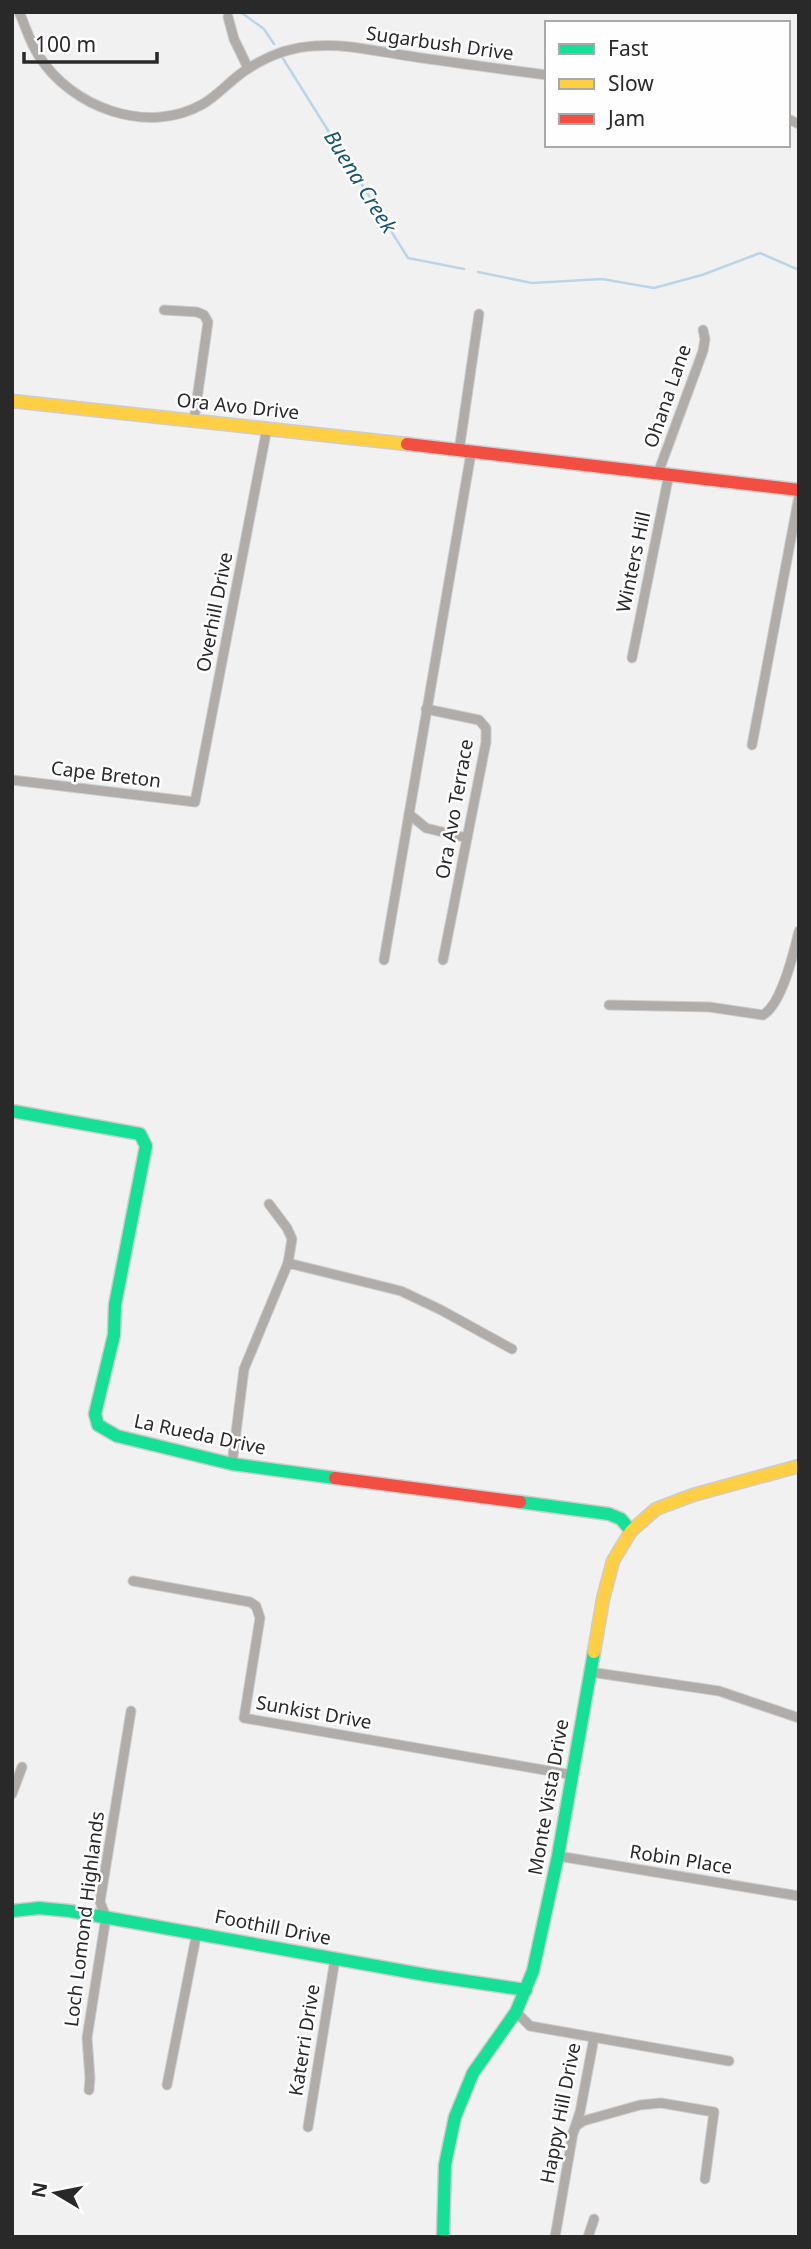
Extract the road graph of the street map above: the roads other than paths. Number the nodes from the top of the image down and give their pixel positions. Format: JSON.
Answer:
{"nodes":[{"id":1,"x":19,"y":12,"type":"edge"},
{"id":2,"x":228,"y":17,"type":"dead end"},
{"id":3,"x":248,"y":68,"type":"junction"},
{"id":4,"x":545,"y":75,"type":"edge"},
{"id":5,"x":164,"y":310,"type":"dead end"},
{"id":6,"x":479,"y":314,"type":"dead end"},
{"id":7,"x":703,"y":330,"type":"dead end"},
{"id":8,"x":12,"y":401,"type":"edge"},
{"id":9,"x":194,"y":420,"type":"junction"},
{"id":10,"x":267,"y":428,"type":"junction"},
{"id":11,"x":465,"y":452,"type":"junction"},
{"id":12,"x":664,"y":473,"type":"junction"},
{"id":13,"x":799,"y":490,"type":"edge"},
{"id":14,"x":799,"y":496,"type":"edge"},
{"id":15,"x":632,"y":657,"type":"dead end"},
{"id":16,"x":426,"y":709,"type":"junction"},
{"id":17,"x":752,"y":745,"type":"dead end"},
{"id":18,"x":12,"y":780,"type":"edge"},
{"id":19,"x":195,"y":802,"type":"joint"},
{"id":20,"x":409,"y":814,"type":"junction"},
{"id":21,"x":467,"y":838,"type":"junction"},
{"id":22,"x":799,"y":931,"type":"edge"},
{"id":23,"x":384,"y":960,"type":"dead end"},
{"id":24,"x":443,"y":960,"type":"dead end"},
{"id":25,"x":609,"y":1005,"type":"dead end"},
{"id":26,"x":12,"y":1111,"type":"edge"},
{"id":27,"x":269,"y":1203,"type":"dead end"},
{"id":28,"x":288,"y":1264,"type":"junction"},
{"id":29,"x":512,"y":1349,"type":"dead end"},
{"id":30,"x":232,"y":1464,"type":"junction"},
{"id":31,"x":799,"y":1466,"type":"edge"},
{"id":32,"x":631,"y":1531,"type":"junction"},
{"id":33,"x":133,"y":1581,"type":"dead end"},
{"id":34,"x":590,"y":1672,"type":"junction"},
{"id":35,"x":131,"y":1711,"type":"dead end"},
{"id":36,"x":799,"y":1718,"type":"edge"},
{"id":37,"x":22,"y":1768,"type":"dead end"},
{"id":38,"x":573,"y":1774,"type":"junction"},
{"id":39,"x":12,"y":1794,"type":"edge"},
{"id":40,"x":558,"y":1856,"type":"junction"},
{"id":41,"x":799,"y":1896,"type":"edge"},
{"id":42,"x":12,"y":1911,"type":"edge"},
{"id":43,"x":106,"y":1917,"type":"junction"},
{"id":44,"x":197,"y":1932,"type":"junction"},
{"id":45,"x":335,"y":1959,"type":"junction"},
{"id":46,"x":526,"y":1990,"type":"junction"},
{"id":47,"x":516,"y":2012,"type":"junction"},
{"id":48,"x":594,"y":2038,"type":"junction"},
{"id":49,"x":729,"y":2061,"type":"dead end"},
{"id":50,"x":167,"y":2085,"type":"dead end"},
{"id":51,"x":89,"y":2090,"type":"dead end"},
{"id":52,"x":308,"y":2127,"type":"dead end"},
{"id":53,"x":573,"y":2133,"type":"junction"},
{"id":54,"x":705,"y":2179,"type":"dead end"},
{"id":55,"x":594,"y":2219,"type":"dead end"},
{"id":56,"x":443,"y":2237,"type":"edge"},
{"id":57,"x":555,"y":2237,"type":"edge"},
{"id":58,"x":588,"y":2237,"type":"edge"}],
"edges":[{"from":1,"to":3,"type":"street","name":"Sugarbush Drive"},
{"from":2,"to":3,"type":"street"},
{"from":3,"to":4,"type":"street","name":"Sugarbush Drive"},
{"from":5,"to":9,"type":"street"},
{"from":6,"to":11,"type":"street"},
{"from":7,"to":12,"type":"street","name":"Ohana Lane"},
{"from":8,"to":9,"type":"street","name":"Ora Avo Drive"},
{"from":9,"to":10,"type":"street","name":"Ora Avo Drive"},
{"from":10,"to":11,"type":"street","name":"Ora Avo Drive"},
{"from":10,"to":19,"type":"street","name":"Overhill Drive"},
{"from":11,"to":12,"type":"street","name":"Ora Avo Drive"},
{"from":11,"to":16,"type":"street"},
{"from":12,"to":13,"type":"street","name":"Ora Avo Drive"},
{"from":12,"to":15,"type":"street","name":"Winters Hill"},
{"from":14,"to":17,"type":"street"},
{"from":16,"to":20,"type":"street"},
{"from":16,"to":21,"type":"street","name":"Ora Avo Terrace"},
{"from":18,"to":19,"type":"street","name":"Cape Breton"},
{"from":20,"to":21,"type":"street"},
{"from":20,"to":23,"type":"street"},
{"from":21,"to":24,"type":"street","name":"Ora Avo Terrace"},
{"from":22,"to":25,"type":"street"},
{"from":26,"to":30,"type":"street","name":"La Rueda Drive"},
{"from":27,"to":28,"type":"street"},
{"from":28,"to":29,"type":"street"},
{"from":28,"to":30,"type":"street"},
{"from":30,"to":32,"type":"street","name":"La Rueda Drive"},
{"from":31,"to":32,"type":"street","name":"Monte Vista Drive"},
{"from":32,"to":34,"type":"street","name":"Monte Vista Drive"},
{"from":33,"to":38,"type":"street","name":"Sunkist Drive"},
{"from":34,"to":36,"type":"street"},
{"from":34,"to":38,"type":"street","name":"Monte Vista Drive"},
{"from":35,"to":43,"type":"street","name":"Loch Lomond Highlands"},
{"from":37,"to":39,"type":"street"},
{"from":38,"to":40,"type":"street","name":"Monte Vista Drive"},
{"from":40,"to":41,"type":"street","name":"Robin Place"},
{"from":40,"to":46,"type":"street","name":"Monte Vista Drive"},
{"from":42,"to":43,"type":"street","name":"Foothill Drive"},
{"from":43,"to":44,"type":"street","name":"Foothill Drive"},
{"from":43,"to":51,"type":"street","name":"Loch Lomond Highlands"},
{"from":44,"to":45,"type":"street","name":"Foothill Drive"},
{"from":44,"to":50,"type":"street"},
{"from":45,"to":46,"type":"street","name":"Foothill Drive"},
{"from":45,"to":52,"type":"street","name":"Katerri Drive"},
{"from":46,"to":47,"type":"street","name":"Monte Vista Drive"},
{"from":47,"to":48,"type":"street","name":"Happy Hill Drive"},
{"from":47,"to":56,"type":"street","name":"Monte Vista Drive"},
{"from":48,"to":49,"type":"street"},
{"from":48,"to":53,"type":"street","name":"Happy Hill Drive"},
{"from":53,"to":54,"type":"street"},
{"from":53,"to":57,"type":"street","name":"Happy Hill Drive"},
{"from":55,"to":58,"type":"street"}]}
